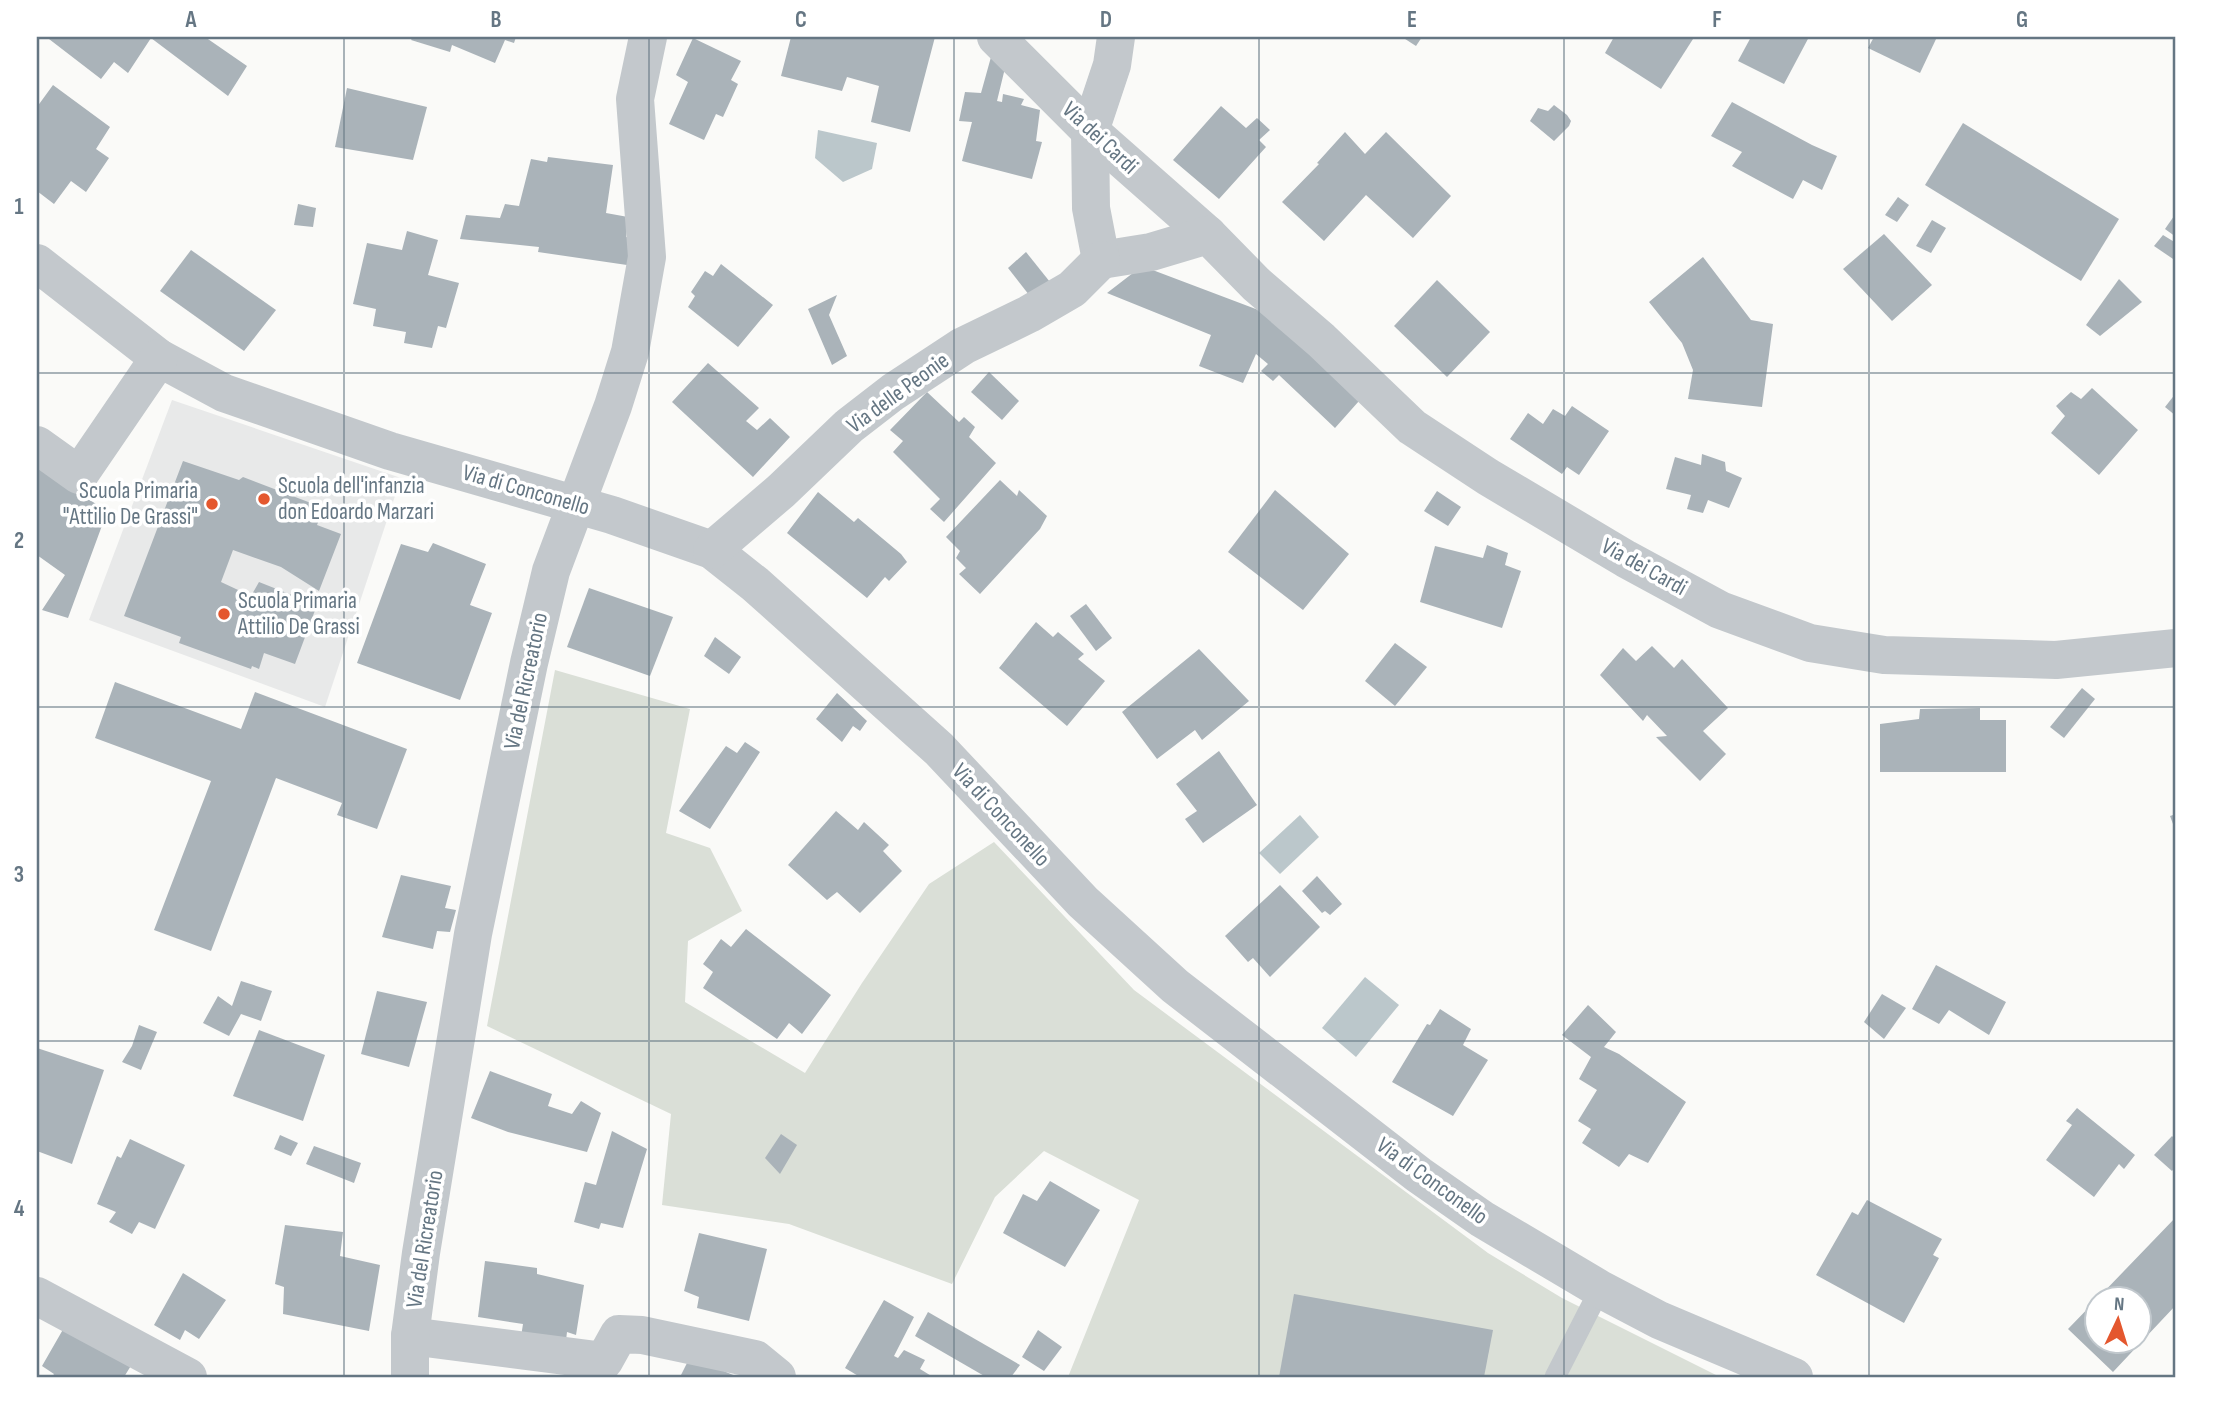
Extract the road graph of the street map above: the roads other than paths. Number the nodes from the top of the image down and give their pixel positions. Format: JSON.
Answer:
{"nodes":[{"id":1,"x":648,"y":37,"type":"edge"},
{"id":2,"x":996,"y":37,"type":"edge"},
{"id":3,"x":1116,"y":37,"type":"edge"},
{"id":4,"x":1090,"y":131,"type":"junction"},
{"id":5,"x":1208,"y":235,"type":"junction"},
{"id":6,"x":1101,"y":260,"type":"junction"},
{"id":7,"x":37,"y":263,"type":"edge"},
{"id":8,"x":159,"y":358,"type":"junction"},
{"id":9,"x":37,"y":445,"type":"edge"},
{"id":10,"x":575,"y":503,"type":"junction"},
{"id":11,"x":712,"y":550,"type":"junction"},
{"id":12,"x":2176,"y":648,"type":"edge"},
{"id":13,"x":1600,"y":1289,"type":"junction"},
{"id":14,"x":37,"y":1296,"type":"edge"},
{"id":15,"x":410,"y":1335,"type":"junction"},
{"id":16,"x":188,"y":1377,"type":"edge"},
{"id":17,"x":410,"y":1377,"type":"edge"},
{"id":18,"x":777,"y":1377,"type":"edge"},
{"id":19,"x":1555,"y":1377,"type":"edge"},
{"id":20,"x":1794,"y":1377,"type":"edge"}],
"edges":[{"from":1,"to":10,"type":"street","name":"Via del Ricreatorio"},
{"from":2,"to":4,"type":"street","name":"Via dei Cardi"},
{"from":3,"to":4,"type":"street"},
{"from":4,"to":5,"type":"street","name":"Via dei Cardi"},
{"from":4,"to":6,"type":"street"},
{"from":5,"to":6,"type":"street"},
{"from":5,"to":12,"type":"street","name":"Via dei Cardi"},
{"from":6,"to":11,"type":"street","name":"Via delle Peonie"},
{"from":7,"to":8,"type":"street","name":"Via di Conconello"},
{"from":8,"to":9,"type":"street"},
{"from":8,"to":10,"type":"street","name":"Via di Conconello"},
{"from":10,"to":11,"type":"street","name":"Via di Conconello"},
{"from":10,"to":15,"type":"street","name":"Via del Ricreatorio"},
{"from":11,"to":13,"type":"street","name":"Via di Conconello"},
{"from":13,"to":19,"type":"lane"},
{"from":13,"to":20,"type":"street","name":"Via di Conconello"},
{"from":14,"to":16,"type":"street"},
{"from":15,"to":17,"type":"street","name":"Via del Ricreatorio"},
{"from":15,"to":18,"type":"street","name":"Via del Ricreatorio"}]}
